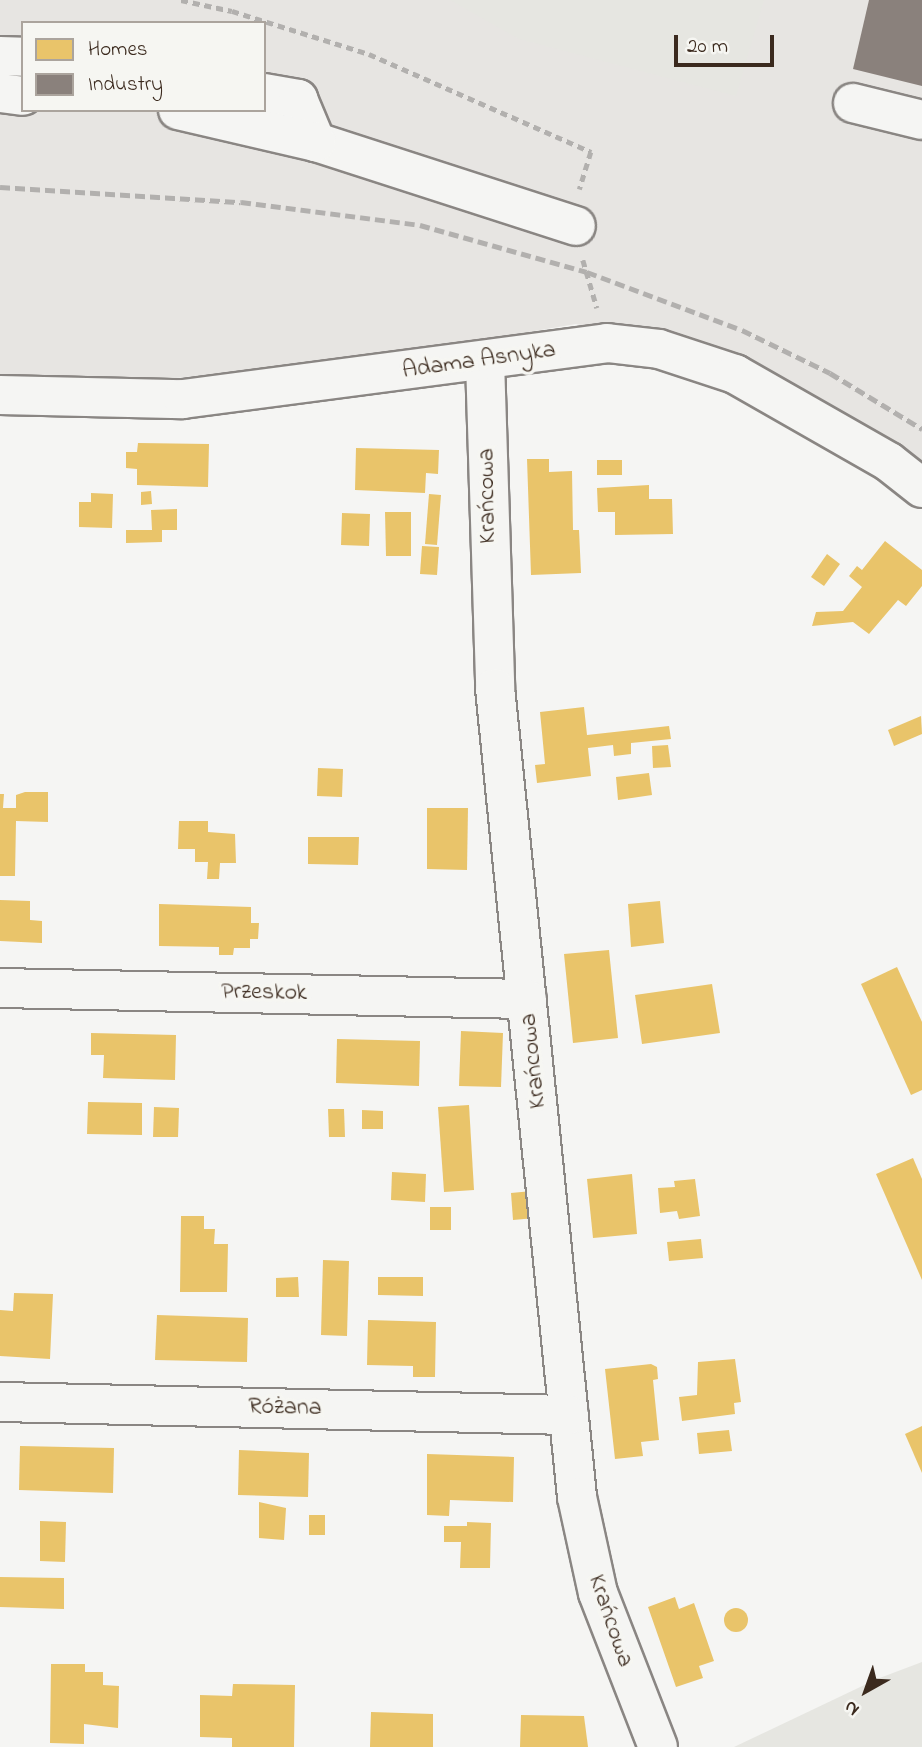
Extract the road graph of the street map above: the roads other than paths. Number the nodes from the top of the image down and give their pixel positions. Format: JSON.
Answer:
{"nodes":[{"id":1,"x":0,"y":56,"type":"edge"},
{"id":2,"x":21,"y":57,"type":"edge"},
{"id":3,"x":0,"y":93,"type":"edge"},
{"id":4,"x":266,"y":93,"type":"edge"},
{"id":5,"x":21,"y":96,"type":"edge"},
{"id":6,"x":853,"y":103,"type":"dead end"},
{"id":7,"x":187,"y":112,"type":"edge"},
{"id":8,"x":922,"y":120,"type":"edge"},
{"id":9,"x":316,"y":142,"type":"junction"},
{"id":10,"x":576,"y":226,"type":"dead end"},
{"id":11,"x":485,"y":361,"type":"junction"},
{"id":12,"x":0,"y":396,"type":"edge"},
{"id":13,"x":922,"y":488,"type":"edge"},
{"id":14,"x":0,"y":988,"type":"edge"},
{"id":15,"x":527,"y":999,"type":"junction"},
{"id":16,"x":0,"y":1402,"type":"edge"},
{"id":17,"x":569,"y":1415,"type":"junction"},
{"id":18,"x":658,"y":1747,"type":"edge"}],
"edges":[{"from":1,"to":2,"type":"street"},
{"from":3,"to":5,"type":"street"},
{"from":4,"to":9,"type":"street"},
{"from":6,"to":8,"type":"street"},
{"from":7,"to":9,"type":"street"},
{"from":9,"to":10,"type":"street"},
{"from":11,"to":12,"type":"street","name":"Adama Asnyka"},
{"from":11,"to":13,"type":"street","name":"Adama Asnyka"},
{"from":11,"to":15,"type":"street","name":"Krańcowa"},
{"from":14,"to":15,"type":"street","name":"Przeskok"},
{"from":15,"to":17,"type":"street","name":"Krańcowa"},
{"from":16,"to":17,"type":"street","name":"Różana"},
{"from":17,"to":18,"type":"street","name":"Krańcowa"}]}
